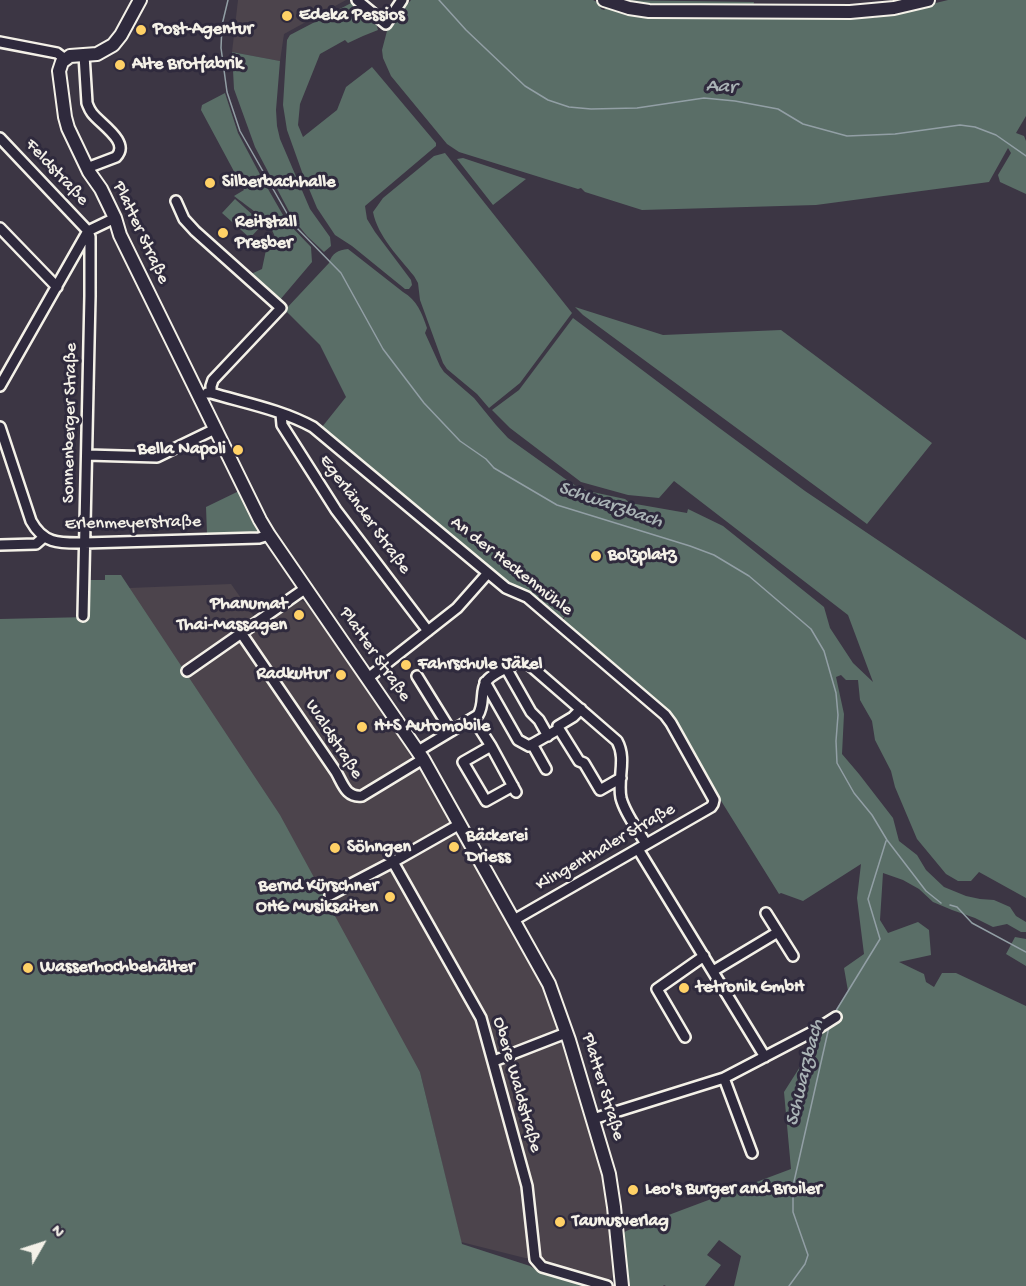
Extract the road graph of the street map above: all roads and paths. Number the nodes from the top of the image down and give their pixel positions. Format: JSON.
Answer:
{"nodes":[{"id":1,"x":140,"y":0,"type":"edge"},
{"id":2,"x":357,"y":0,"type":"edge"},
{"id":3,"x":402,"y":0,"type":"edge"},
{"id":4,"x":604,"y":0,"type":"edge"},
{"id":5,"x":928,"y":0,"type":"edge"},
{"id":6,"x":0,"y":42,"type":"edge"},
{"id":7,"x":84,"y":55,"type":"junction"},
{"id":8,"x":65,"y":59,"type":"junction"},
{"id":9,"x":0,"y":138,"type":"edge"},
{"id":10,"x":87,"y":168,"type":"junction"},
{"id":11,"x":176,"y":201,"type":"dead end"},
{"id":12,"x":115,"y":219,"type":"junction"},
{"id":13,"x":0,"y":228,"type":"edge"},
{"id":14,"x":88,"y":231,"type":"junction"},
{"id":15,"x":57,"y":287,"type":"junction"},
{"id":16,"x":0,"y":386,"type":"edge"},
{"id":17,"x":205,"y":395,"type":"junction"},
{"id":18,"x":281,"y":414,"type":"junction"},
{"id":19,"x":0,"y":427,"type":"edge"},
{"id":20,"x":215,"y":429,"type":"junction"},
{"id":21,"x":87,"y":455,"type":"junction"},
{"id":22,"x":269,"y":535,"type":"junction"},
{"id":23,"x":44,"y":537,"type":"junction"},
{"id":24,"x":85,"y":543,"type":"junction"},
{"id":25,"x":0,"y":545,"type":"edge"},
{"id":26,"x":488,"y":573,"type":"junction"},
{"id":27,"x":306,"y":588,"type":"junction"},
{"id":28,"x":83,"y":616,"type":"dead end"},
{"id":29,"x":428,"y":631,"type":"junction"},
{"id":30,"x":241,"y":633,"type":"junction"},
{"id":31,"x":506,"y":668,"type":"junction"},
{"id":32,"x":187,"y":671,"type":"dead end"},
{"id":33,"x":417,"y":676,"type":"dead end"},
{"id":34,"x":368,"y":678,"type":"junction"},
{"id":35,"x":485,"y":682,"type":"junction"},
{"id":36,"x":581,"y":709,"type":"junction"},
{"id":37,"x":473,"y":718,"type":"junction"},
{"id":38,"x":560,"y":729,"type":"junction"},
{"id":39,"x":451,"y":731,"type":"junction"},
{"id":40,"x":548,"y":736,"type":"junction"},
{"id":41,"x":532,"y":744,"type":"junction"},
{"id":42,"x":491,"y":746,"type":"junction"},
{"id":43,"x":421,"y":755,"type":"junction"},
{"id":44,"x":546,"y":769,"type":"dead end"},
{"id":45,"x":621,"y":778,"type":"junction"},
{"id":46,"x":713,"y":804,"type":"joint"},
{"id":47,"x":460,"y":824,"type":"junction"},
{"id":48,"x":642,"y":846,"type":"junction"},
{"id":49,"x":393,"y":862,"type":"junction"},
{"id":50,"x":330,"y":895,"type":"dead end"},
{"id":51,"x":766,"y":913,"type":"dead end"},
{"id":52,"x":514,"y":920,"type":"junction"},
{"id":53,"x":778,"y":932,"type":"junction"},
{"id":54,"x":704,"y":956,"type":"junction"},
{"id":55,"x":793,"y":956,"type":"dead end"},
{"id":56,"x":713,"y":971,"type":"junction"},
{"id":57,"x":836,"y":1017,"type":"dead end"},
{"id":58,"x":566,"y":1033,"type":"junction"},
{"id":59,"x":685,"y":1037,"type":"dead end"},
{"id":60,"x":765,"y":1057,"type":"junction"},
{"id":61,"x":494,"y":1062,"type":"junction"},
{"id":62,"x":724,"y":1078,"type":"junction"},
{"id":63,"x":593,"y":1119,"type":"junction"},
{"id":64,"x":752,"y":1153,"type":"dead end"},
{"id":65,"x":607,"y":1286,"type":"edge"},
{"id":66,"x":622,"y":1286,"type":"edge"}],
"edges":[{"from":1,"to":7,"type":"main road"},
{"from":2,"to":3,"type":"street"},
{"from":4,"to":5,"type":"main road"},
{"from":6,"to":8,"type":"street"},
{"from":7,"to":8,"type":"main road"},
{"from":7,"to":10,"type":"street"},
{"from":8,"to":10,"type":"main road","name":"Platter Straße"},
{"from":9,"to":14,"type":"street","name":"Feldstraße"},
{"from":10,"to":12,"type":"main road","name":"Platter Straße"},
{"from":11,"to":17,"type":"street"},
{"from":12,"to":14,"type":"street"},
{"from":12,"to":17,"type":"main road","name":"Platter Straße"},
{"from":13,"to":15,"type":"street"},
{"from":14,"to":15,"type":"street"},
{"from":14,"to":21,"type":"street","name":"Sonnenberger Straße"},
{"from":15,"to":16,"type":"street"},
{"from":17,"to":18,"type":"street","name":"An der Heckenmühle"},
{"from":17,"to":20,"type":"main road","name":"Platter Straße"},
{"from":18,"to":26,"type":"street","name":"An der Heckenmühle"},
{"from":18,"to":29,"type":"street","name":"Egerländer Straße"},
{"from":19,"to":23,"type":"street"},
{"from":20,"to":21,"type":"street"},
{"from":20,"to":22,"type":"main road","name":"Platter Straße"},
{"from":21,"to":24,"type":"street","name":"Sonnenberger Straße"},
{"from":22,"to":24,"type":"street","name":"Erlenmeyerstraße"},
{"from":22,"to":27,"type":"main road","name":"Platter Straße"},
{"from":23,"to":24,"type":"street","name":"Erlenmeyerstraße"},
{"from":23,"to":25,"type":"street","name":"Erlenmeyerstraße"},
{"from":24,"to":28,"type":"street","name":"Sonnenberger Straße"},
{"from":26,"to":29,"type":"street"},
{"from":26,"to":46,"type":"street","name":"An der Heckenmühle"},
{"from":27,"to":30,"type":"street"},
{"from":27,"to":34,"type":"main road","name":"Platter Straße"},
{"from":29,"to":34,"type":"street"},
{"from":30,"to":32,"type":"street"},
{"from":30,"to":43,"type":"street","name":"Waldstraße"},
{"from":31,"to":35,"type":"street"},
{"from":31,"to":36,"type":"street"},
{"from":31,"to":40,"type":"street"},
{"from":33,"to":39,"type":"street"},
{"from":34,"to":43,"type":"main road","name":"Platter Straße"},
{"from":35,"to":37,"type":"street"},
{"from":35,"to":41,"type":"street"},
{"from":36,"to":38,"type":"street"},
{"from":36,"to":45,"type":"street"},
{"from":37,"to":39,"type":"street","name":"Waldstraße"},
{"from":37,"to":42,"type":"street"},
{"from":38,"to":40,"type":"street"},
{"from":38,"to":45,"type":"street"},
{"from":39,"to":43,"type":"street","name":"Waldstraße"},
{"from":40,"to":41,"type":"street"},
{"from":41,"to":44,"type":"street"},
{"from":42,"to":42,"type":"street"},
{"from":43,"to":47,"type":"main road","name":"Platter Straße"},
{"from":45,"to":48,"type":"street"},
{"from":46,"to":48,"type":"street","name":"Klingenthaler Straße"},
{"from":47,"to":49,"type":"street"},
{"from":47,"to":52,"type":"main road","name":"Platter Straße"},
{"from":48,"to":52,"type":"street","name":"Klingenthaler Straße"},
{"from":48,"to":54,"type":"street"},
{"from":49,"to":50,"type":"street"},
{"from":49,"to":61,"type":"street","name":"Obere Waldstraße"},
{"from":51,"to":53,"type":"street"},
{"from":52,"to":58,"type":"main road","name":"Platter Straße"},
{"from":53,"to":55,"type":"street"},
{"from":53,"to":56,"type":"street"},
{"from":54,"to":56,"type":"street"},
{"from":54,"to":59,"type":"street"},
{"from":56,"to":60,"type":"street"},
{"from":57,"to":60,"type":"street"},
{"from":58,"to":61,"type":"street"},
{"from":58,"to":63,"type":"main road","name":"Platter Straße"},
{"from":60,"to":62,"type":"street"},
{"from":61,"to":65,"type":"street","name":"Obere Waldstraße"},
{"from":62,"to":63,"type":"street"},
{"from":62,"to":64,"type":"street"},
{"from":63,"to":66,"type":"main road","name":"Platter Straße"}]}
